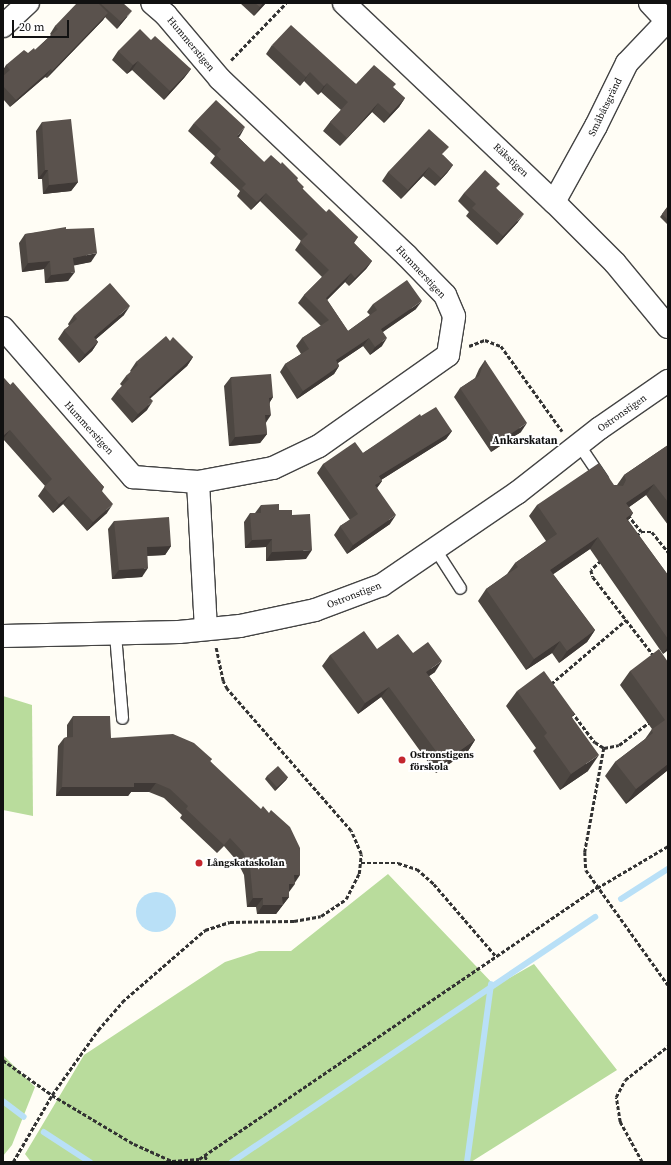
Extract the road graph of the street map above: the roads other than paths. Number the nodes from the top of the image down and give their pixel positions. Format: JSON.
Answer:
{"nodes":[{"id":1,"x":28,"y":3,"type":"edge"},
{"id":2,"x":152,"y":3,"type":"edge"},
{"id":3,"x":344,"y":3,"type":"edge"},
{"id":4,"x":650,"y":3,"type":"edge"},
{"id":5,"x":668,"y":21,"type":"edge"},
{"id":6,"x":3,"y":26,"type":"edge"},
{"id":7,"x":554,"y":202,"type":"junction"},
{"id":8,"x":3,"y":328,"type":"edge"},
{"id":9,"x":668,"y":328,"type":"edge"},
{"id":10,"x":668,"y":381,"type":"edge"},
{"id":11,"x":576,"y":446,"type":"junction"},
{"id":12,"x":198,"y":482,"type":"junction"},
{"id":13,"x":611,"y":492,"type":"edge"},
{"id":14,"x":435,"y":549,"type":"junction"},
{"id":15,"x":460,"y":588,"type":"dead end"},
{"id":16,"x":206,"y":629,"type":"junction"},
{"id":17,"x":115,"y":634,"type":"junction"},
{"id":18,"x":3,"y":636,"type":"edge"},
{"id":19,"x":122,"y":718,"type":"dead end"}],
"edges":[{"from":1,"to":6,"type":"street"},
{"from":2,"to":12,"type":"street","name":"Hummerstigen"},
{"from":3,"to":7,"type":"street","name":"Räkstigen"},
{"from":4,"to":5,"type":"street"},
{"from":5,"to":7,"type":"street","name":"Småbåtsgränd"},
{"from":7,"to":9,"type":"street","name":"Räkstigen"},
{"from":8,"to":12,"type":"street","name":"Hummerstigen"},
{"from":10,"to":11,"type":"street","name":"Ostronstigen"},
{"from":11,"to":13,"type":"lane"},
{"from":11,"to":14,"type":"street","name":"Ostronstigen"},
{"from":12,"to":16,"type":"street"},
{"from":14,"to":15,"type":"lane"},
{"from":14,"to":16,"type":"street","name":"Ostronstigen"},
{"from":16,"to":17,"type":"street","name":"Ostronstigen"},
{"from":17,"to":18,"type":"street","name":"Ostronstigen"},
{"from":17,"to":19,"type":"lane"}]}
